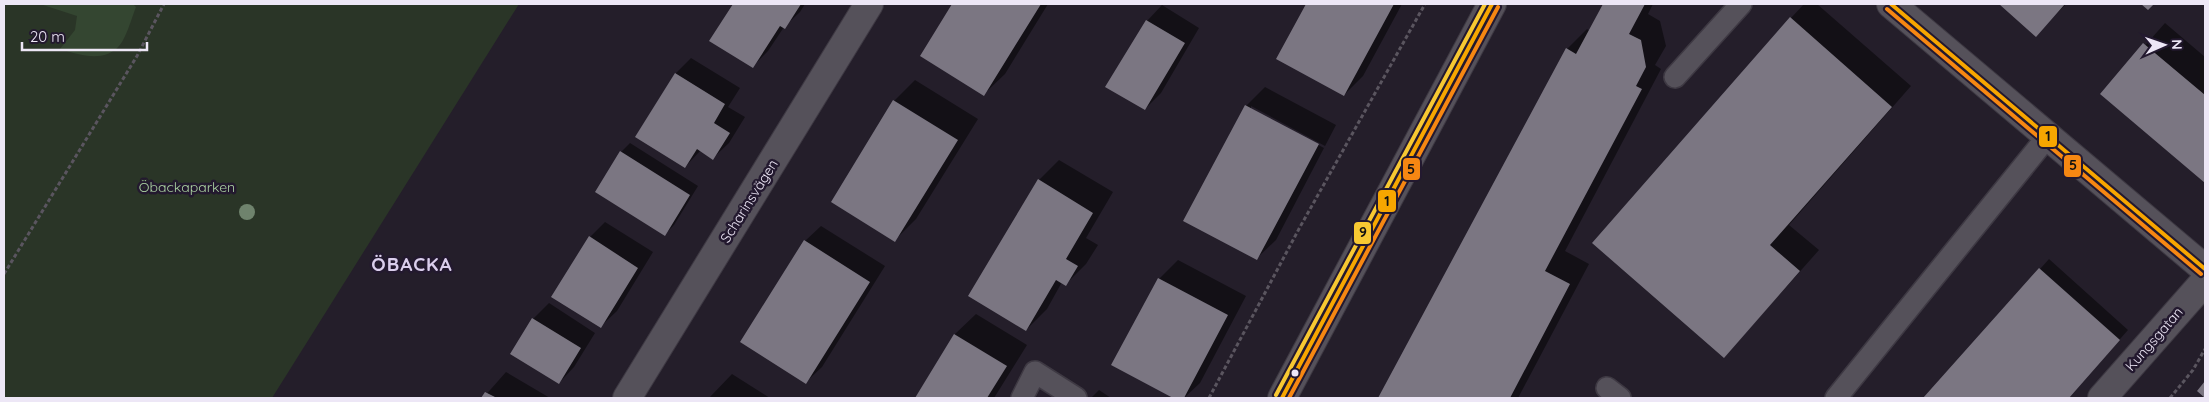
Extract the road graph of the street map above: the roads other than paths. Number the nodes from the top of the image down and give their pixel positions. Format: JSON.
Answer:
{"nodes":[{"id":1,"x":869,"y":4,"type":"edge"},
{"id":2,"x":1492,"y":4,"type":"edge"},
{"id":3,"x":1741,"y":4,"type":"edge"},
{"id":4,"x":1891,"y":4,"type":"edge"},
{"id":5,"x":1675,"y":77,"type":"dead end"},
{"id":6,"x":2048,"y":136,"type":"junction"},
{"id":7,"x":2205,"y":268,"type":"edge"},
{"id":8,"x":2205,"y":281,"type":"edge"},
{"id":9,"x":627,"y":398,"type":"edge"},
{"id":10,"x":1022,"y":398,"type":"edge"},
{"id":11,"x":1076,"y":398,"type":"edge"},
{"id":12,"x":1282,"y":398,"type":"edge"},
{"id":13,"x":1836,"y":398,"type":"edge"},
{"id":14,"x":2102,"y":398,"type":"edge"}],
"edges":[{"from":1,"to":9,"type":"street","name":"Scharinsvägen"},
{"from":2,"to":12,"type":"street"},
{"from":3,"to":5,"type":"lane"},
{"from":4,"to":6,"type":"street"},
{"from":6,"to":7,"type":"street"},
{"from":6,"to":13,"type":"lane"},
{"from":8,"to":14,"type":"street","name":"Kungsgatan"},
{"from":10,"to":11,"type":"lane"}]}
